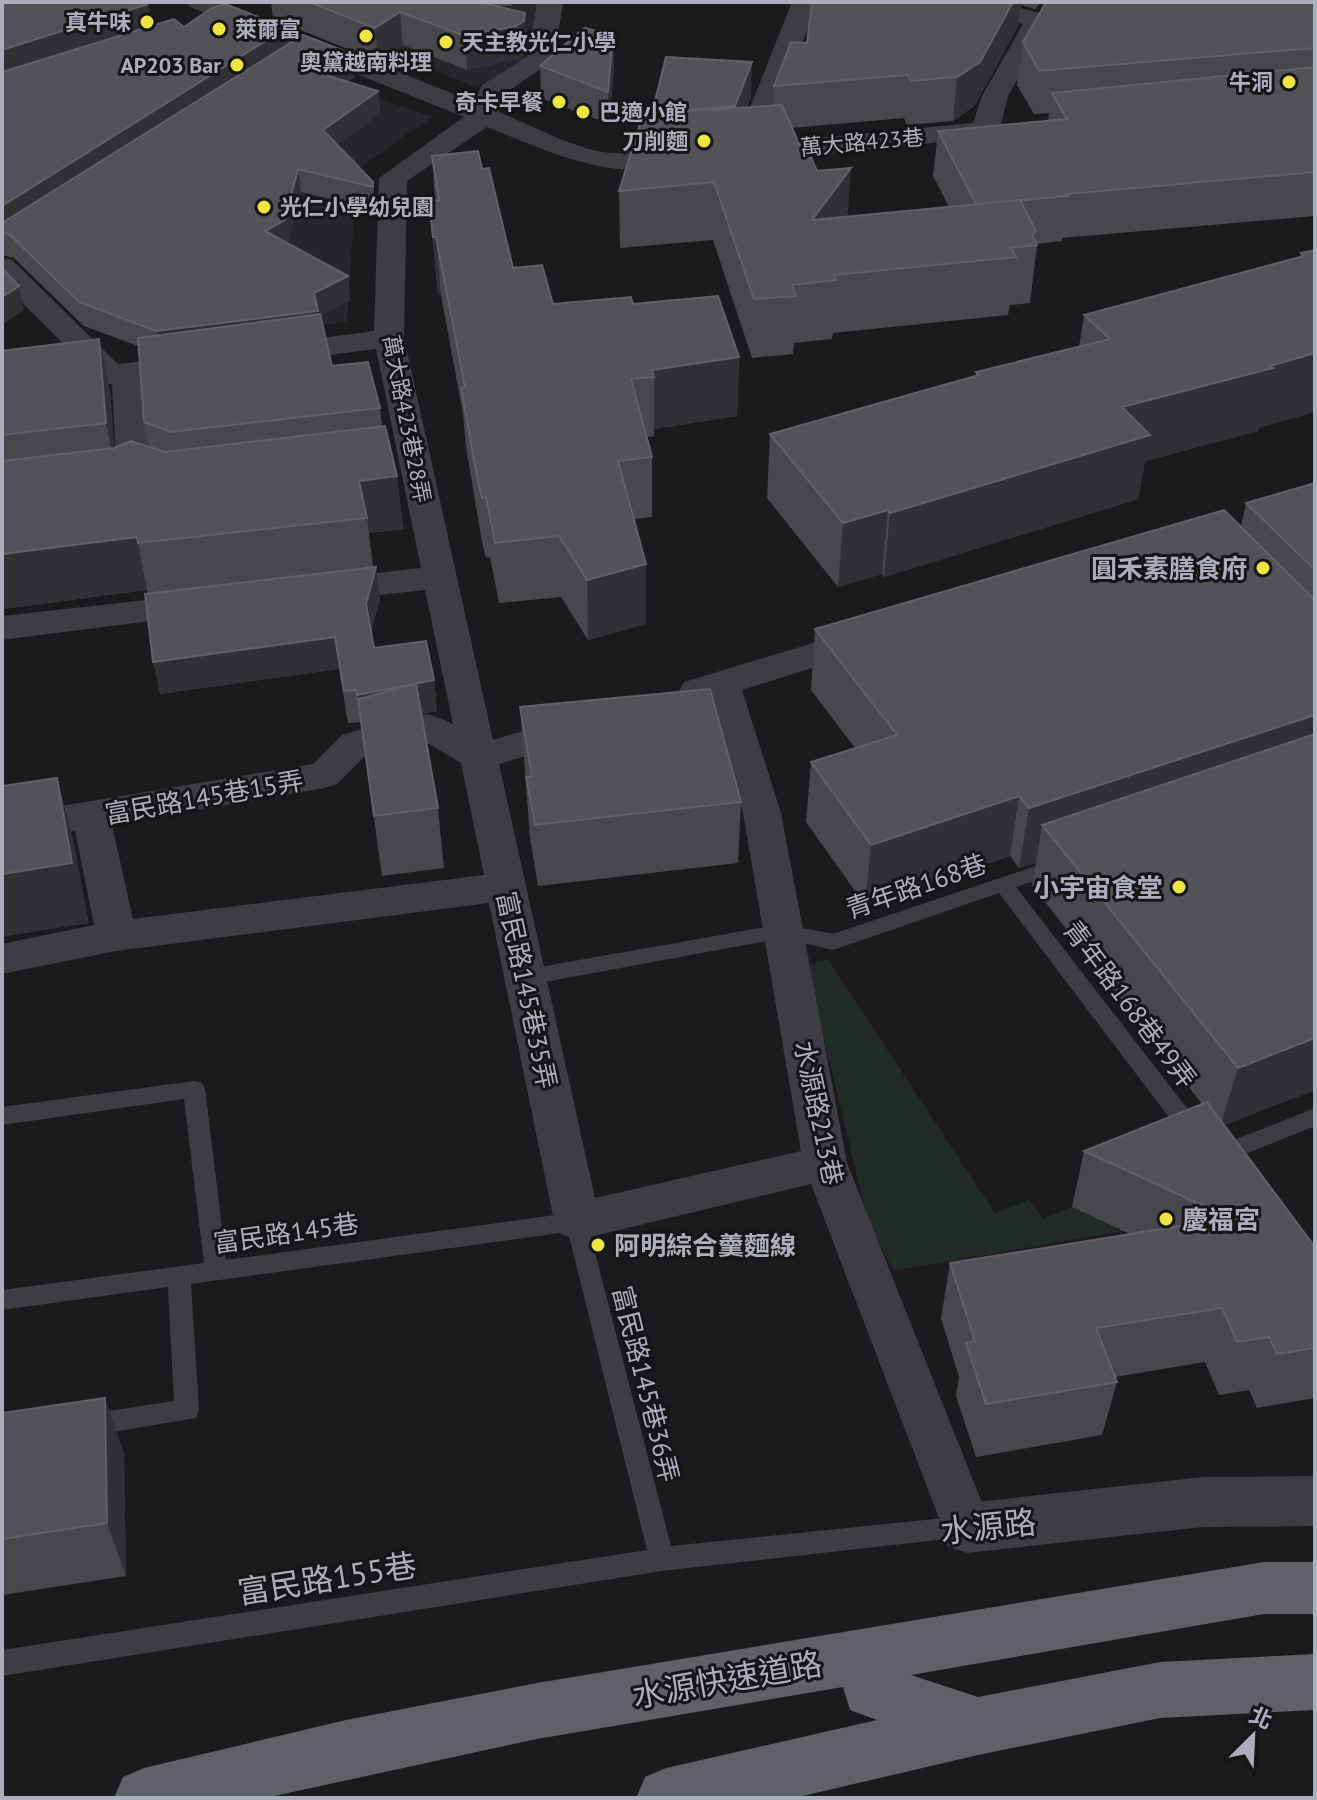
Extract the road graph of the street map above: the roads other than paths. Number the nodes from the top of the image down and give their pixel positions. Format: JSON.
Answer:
{"nodes":[{"id":1,"x":199,"y":2,"type":"edge"},
{"id":2,"x":550,"y":2,"type":"edge"},
{"id":3,"x":805,"y":2,"type":"edge"},
{"id":4,"x":967,"y":2,"type":"edge"},
{"id":5,"x":229,"y":14,"type":"junction"},
{"id":6,"x":183,"y":28,"type":"edge"},
{"id":7,"x":484,"y":116,"type":"junction"},
{"id":8,"x":1017,"y":128,"type":"edge"},
{"id":9,"x":985,"y":131,"type":"junction"},
{"id":10,"x":746,"y":153,"type":"junction"},
{"id":11,"x":2,"y":266,"type":"edge"},
{"id":12,"x":389,"y":338,"type":"junction"},
{"id":13,"x":119,"y":374,"type":"junction"},
{"id":14,"x":2,"y":387,"type":"edge"},
{"id":15,"x":190,"y":490,"type":"edge"},
{"id":16,"x":439,"y":577,"type":"junction"},
{"id":17,"x":299,"y":593,"type":"edge"},
{"id":18,"x":236,"y":601,"type":"edge"},
{"id":19,"x":2,"y":628,"type":"edge"},
{"id":20,"x":893,"y":631,"type":"edge"},
{"id":21,"x":722,"y":683,"type":"junction"},
{"id":22,"x":658,"y":703,"type":"edge"},
{"id":23,"x":613,"y":716,"type":"edge"},
{"id":24,"x":479,"y":757,"type":"junction"},
{"id":25,"x":91,"y":817,"type":"junction"},
{"id":26,"x":2,"y":830,"type":"edge"},
{"id":27,"x":1077,"y":859,"type":"edge"},
{"id":28,"x":1003,"y":884,"type":"junction"},
{"id":29,"x":505,"y":887,"type":"junction"},
{"id":30,"x":783,"y":931,"type":"junction"},
{"id":31,"x":116,"y":936,"type":"junction"},
{"id":32,"x":2,"y":959,"type":"edge"},
{"id":33,"x":523,"y":978,"type":"junction"},
{"id":34,"x":2,"y":1116,"type":"edge"},
{"id":35,"x":1315,"y":1117,"type":"edge"},
{"id":36,"x":1212,"y":1158,"type":"junction"},
{"id":37,"x":825,"y":1163,"type":"junction"},
{"id":38,"x":1231,"y":1182,"type":"edge"},
{"id":39,"x":577,"y":1221,"type":"junction"},
{"id":40,"x":216,"y":1271,"type":"junction"},
{"id":41,"x":179,"y":1278,"type":"junction"},
{"id":42,"x":2,"y":1300,"type":"edge"},
{"id":43,"x":64,"y":1429,"type":"edge"},
{"id":44,"x":1315,"y":1501,"type":"edge"},
{"id":45,"x":967,"y":1528,"type":"junction"},
{"id":46,"x":662,"y":1559,"type":"junction"},
{"id":47,"x":1315,"y":1588,"type":"edge"},
{"id":48,"x":2,"y":1663,"type":"edge"},
{"id":49,"x":1315,"y":1682,"type":"edge"},
{"id":50,"x":871,"y":1690,"type":"dead end"},
{"id":51,"x":978,"y":1726,"type":"junction"},
{"id":52,"x":144,"y":1798,"type":"edge"},
{"id":53,"x":666,"y":1798,"type":"edge"}],
"edges":[{"from":1,"to":5,"type":"street","name":"萬大路423巷"},
{"from":2,"to":7,"type":"street"},
{"from":3,"to":10,"type":"street"},
{"from":4,"to":9,"type":"street"},
{"from":5,"to":6,"type":"street"},
{"from":5,"to":7,"type":"street","name":"萬大路423巷"},
{"from":7,"to":10,"type":"street","name":"萬大路423巷"},
{"from":7,"to":12,"type":"street","name":"萬大路423巷28弄"},
{"from":8,"to":9,"type":"street","name":"萬大路423巷"},
{"from":9,"to":10,"type":"street","name":"萬大路423巷"},
{"from":11,"to":13,"type":"street"},
{"from":12,"to":13,"type":"street"},
{"from":12,"to":16,"type":"street","name":"萬大路423巷28弄"},
{"from":13,"to":14,"type":"street"},
{"from":13,"to":15,"type":"street"},
{"from":16,"to":17,"type":"street"},
{"from":16,"to":24,"type":"street","name":"萬大路423巷28弄"},
{"from":18,"to":19,"type":"street"},
{"from":20,"to":21,"type":"street"},
{"from":21,"to":22,"type":"street"},
{"from":21,"to":30,"type":"street","name":"水源路213巷"},
{"from":23,"to":24,"type":"street"},
{"from":24,"to":25,"type":"street","name":"富民路145巷15弄"},
{"from":24,"to":29,"type":"street","name":"富民路145巷35弄"},
{"from":25,"to":26,"type":"street","name":"富民路145巷15弄"},
{"from":25,"to":31,"type":"street"},
{"from":27,"to":28,"type":"lane","name":"青年路168巷"},
{"from":28,"to":30,"type":"lane","name":"青年路168巷"},
{"from":28,"to":36,"type":"lane","name":"青年路168巷49弄"},
{"from":29,"to":31,"type":"street"},
{"from":29,"to":33,"type":"street","name":"富民路145巷35弄"},
{"from":30,"to":33,"type":"lane","name":"青年路168巷"},
{"from":30,"to":37,"type":"street","name":"水源路213巷"},
{"from":31,"to":32,"type":"street"},
{"from":33,"to":39,"type":"street","name":"富民路145巷35弄"},
{"from":34,"to":40,"type":"lane"},
{"from":35,"to":36,"type":"lane"},
{"from":36,"to":38,"type":"lane","name":"青年路168巷49弄"},
{"from":37,"to":39,"type":"street"},
{"from":37,"to":45,"type":"street","name":"水源路213巷"},
{"from":39,"to":40,"type":"lane","name":"富民路145巷"},
{"from":39,"to":46,"type":"lane","name":"富民路145巷36弄"},
{"from":40,"to":41,"type":"lane","name":"富民路145巷"},
{"from":41,"to":42,"type":"lane","name":"富民路145巷"},
{"from":41,"to":43,"type":"lane"},
{"from":44,"to":45,"type":"street","name":"水源路"},
{"from":45,"to":46,"type":"lane","name":"水源路"},
{"from":46,"to":48,"type":"lane","name":"富民路155巷"},
{"from":47,"to":52,"type":"highway","name":"水源快速道路"},
{"from":49,"to":51,"type":"highway"},
{"from":50,"to":51,"type":"highway"},
{"from":51,"to":53,"type":"highway"}]}
